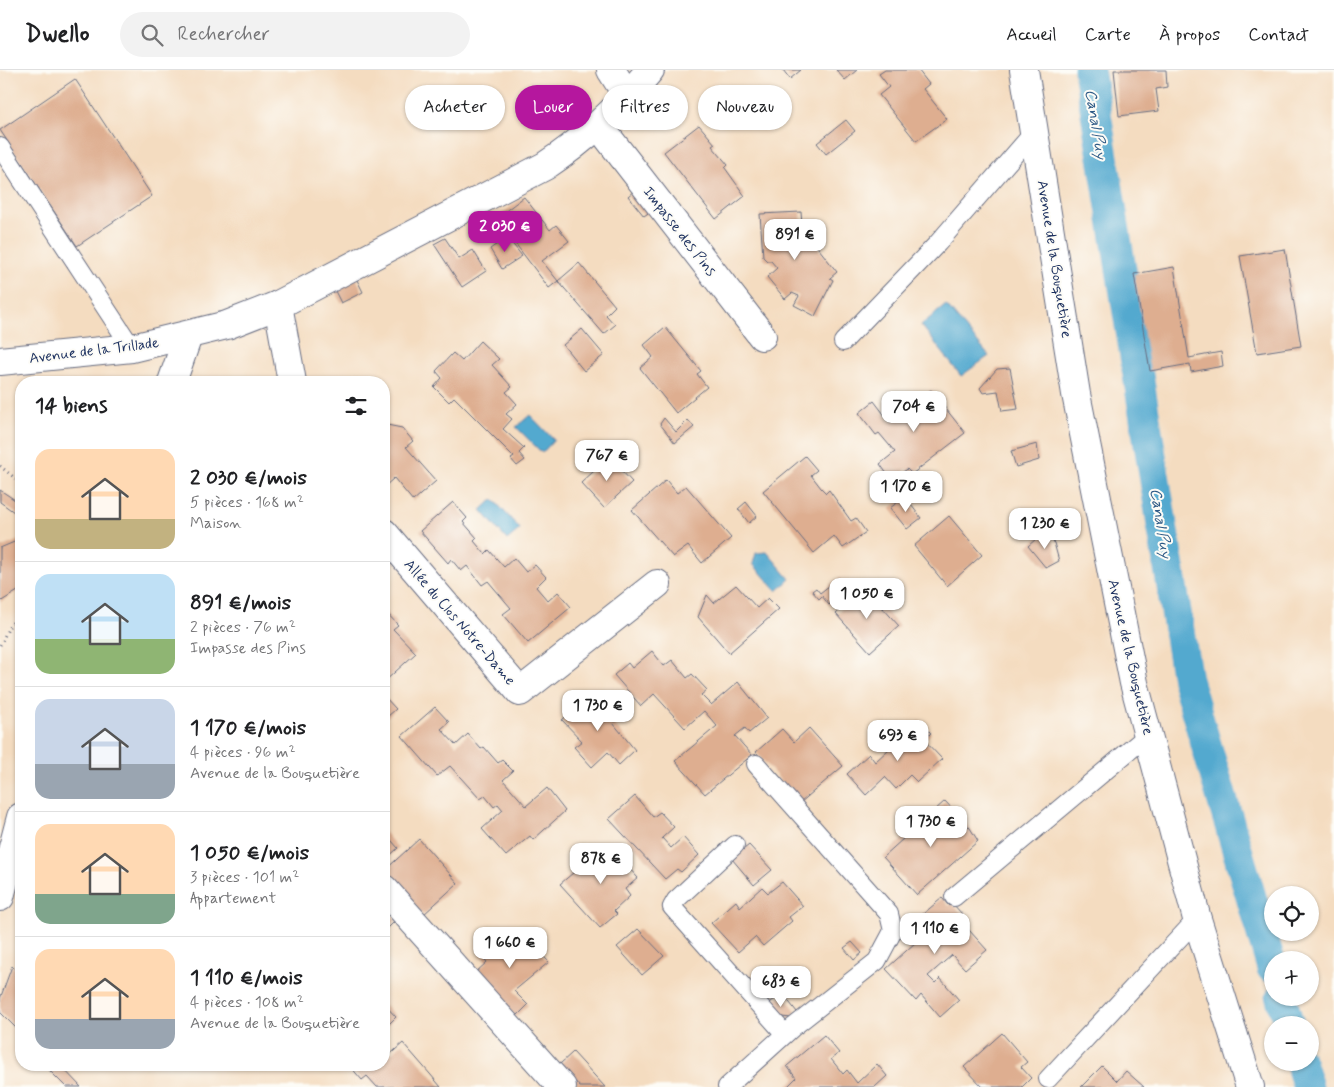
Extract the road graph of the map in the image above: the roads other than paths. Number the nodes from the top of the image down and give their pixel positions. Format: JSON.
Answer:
{"nodes":[{"id":1,"x":611,"y":70,"type":"edge"},
{"id":2,"x":650,"y":70,"type":"edge"},
{"id":3,"x":1024,"y":70,"type":"edge"},
{"id":4,"x":620,"y":85,"type":"edge"},
{"id":5,"x":638,"y":85,"type":"edge"},
{"id":6,"x":602,"y":122,"type":"edge"},
{"id":7,"x":598,"y":126,"type":"junction"},
{"id":8,"x":1034,"y":132,"type":"junction"},
{"id":9,"x":0,"y":147,"type":"edge"},
{"id":10,"x":278,"y":305,"type":"junction"},
{"id":11,"x":188,"y":336,"type":"junction"},
{"id":12,"x":762,"y":336,"type":"dead end"},
{"id":13,"x":843,"y":342,"type":"dead end"},
{"id":14,"x":132,"y":348,"type":"junction"},
{"id":15,"x":0,"y":361,"type":"edge"},
{"id":16,"x":174,"y":376,"type":"edge"},
{"id":17,"x":291,"y":376,"type":"edge"},
{"id":18,"x":390,"y":540,"type":"edge"},
{"id":19,"x":657,"y":584,"type":"dead end"},
{"id":20,"x":1148,"y":735,"type":"junction"},
{"id":21,"x":756,"y":764,"type":"dead end"},
{"id":22,"x":15,"y":840,"type":"edge"},
{"id":23,"x":735,"y":845,"type":"dead end"},
{"id":24,"x":390,"y":896,"type":"edge"},
{"id":25,"x":0,"y":897,"type":"edge"},
{"id":26,"x":954,"y":897,"type":"dead end"},
{"id":27,"x":1197,"y":919,"type":"junction"},
{"id":28,"x":785,"y":1034,"type":"junction"},
{"id":29,"x":1048,"y":1079,"type":"dead end"},
{"id":30,"x":562,"y":1087,"type":"edge"},
{"id":31,"x":727,"y":1087,"type":"edge"},
{"id":32,"x":1250,"y":1087,"type":"edge"}],
"edges":[{"from":1,"to":4,"type":"street"},
{"from":2,"to":5,"type":"street","name":"Avenue de la Trillade"},
{"from":3,"to":8,"type":"street","name":"Avenue de la Bouquetière"},
{"from":6,"to":7,"type":"street","name":"Avenue de la Trillade"},
{"from":7,"to":10,"type":"street","name":"Avenue de la Trillade"},
{"from":7,"to":12,"type":"street","name":"Impasse des Pins"},
{"from":8,"to":13,"type":"lane"},
{"from":8,"to":20,"type":"street","name":"Avenue de la Bouquetière"},
{"from":9,"to":14,"type":"lane"},
{"from":10,"to":11,"type":"street","name":"Avenue de la Trillade"},
{"from":10,"to":17,"type":"street"},
{"from":11,"to":14,"type":"street","name":"Avenue de la Trillade"},
{"from":11,"to":16,"type":"street"},
{"from":14,"to":15,"type":"street","name":"Avenue de la Trillade"},
{"from":18,"to":19,"type":"street","name":"Allée du Clos Notre-Dame"},
{"from":20,"to":26,"type":"lane"},
{"from":20,"to":27,"type":"street","name":"Avenue de la Bouquetière"},
{"from":21,"to":28,"type":"lane"},
{"from":22,"to":25,"type":"street"},
{"from":23,"to":28,"type":"lane"},
{"from":24,"to":30,"type":"street"},
{"from":27,"to":29,"type":"lane"},
{"from":27,"to":32,"type":"street","name":"Avenue de la Bouquetière"},
{"from":28,"to":31,"type":"lane"}]}
